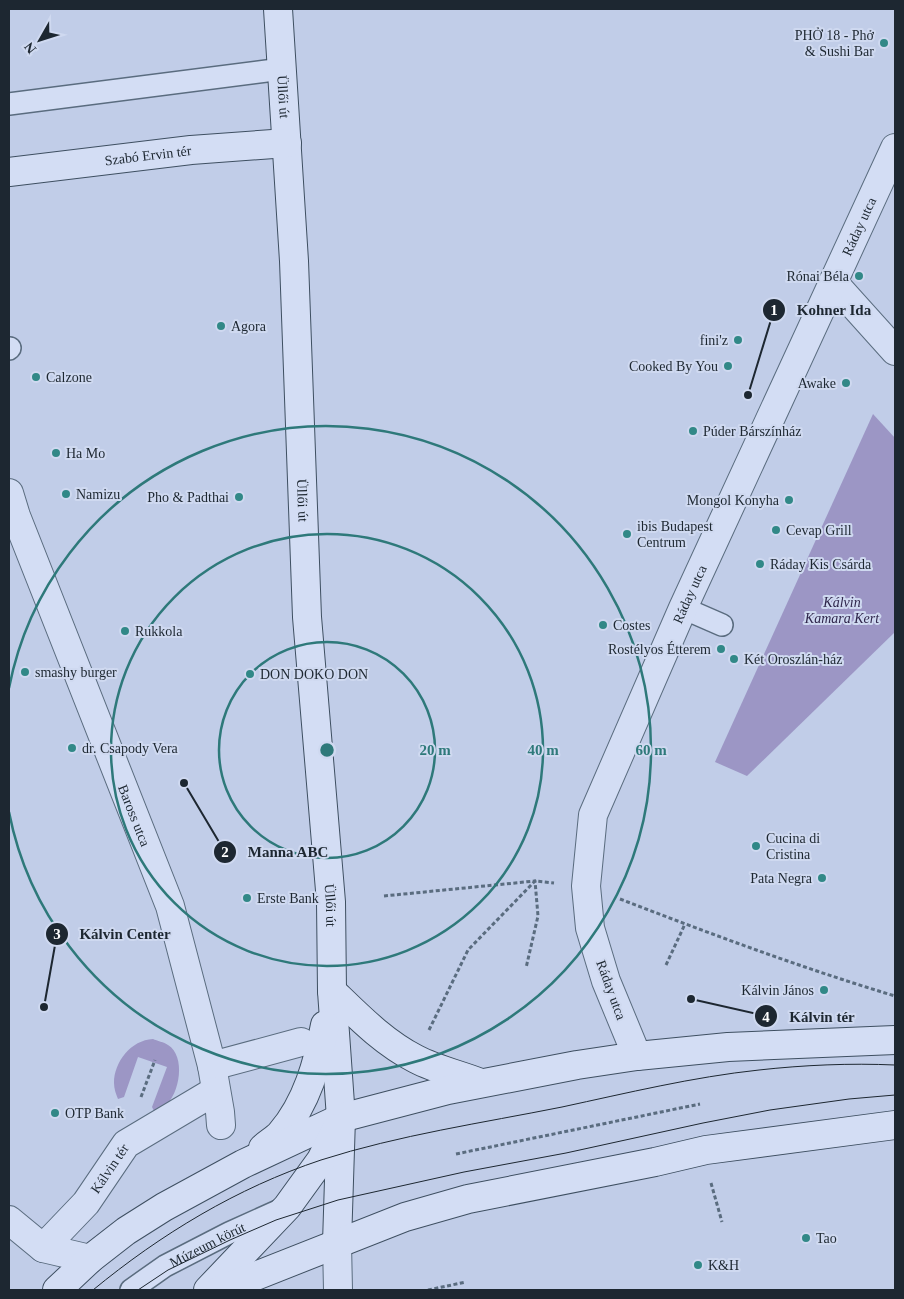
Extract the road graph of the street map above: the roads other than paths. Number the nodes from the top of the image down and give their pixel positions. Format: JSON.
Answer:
{"nodes":[{"id":1,"x":278,"y":9,"type":"edge"},
{"id":2,"x":282,"y":69,"type":"junction"},
{"id":3,"x":9,"y":104,"type":"edge"},
{"id":4,"x":287,"y":143,"type":"junction"},
{"id":5,"x":895,"y":148,"type":"edge"},
{"id":6,"x":9,"y":172,"type":"edge"},
{"id":7,"x":833,"y":282,"type":"junction"},
{"id":8,"x":895,"y":351,"type":"edge"},
{"id":9,"x":11,"y":506,"type":"edge"},
{"id":10,"x":683,"y":608,"type":"junction"},
{"id":11,"x":722,"y":625,"type":"dead end"},
{"id":12,"x":332,"y":991,"type":"junction"},
{"id":13,"x":895,"y":1040,"type":"edge"},
{"id":14,"x":301,"y":1042,"type":"dead end"},
{"id":15,"x":637,"y":1056,"type":"junction"},
{"id":16,"x":213,"y":1078,"type":"junction"},
{"id":17,"x":481,"y":1083,"type":"junction"},
{"id":18,"x":342,"y":1118,"type":"junction"},
{"id":19,"x":220,"y":1125,"type":"dead end"},
{"id":20,"x":895,"y":1125,"type":"edge"},
{"id":21,"x":242,"y":1164,"type":"junction"},
{"id":22,"x":287,"y":1207,"type":"junction"},
{"id":23,"x":9,"y":1220,"type":"edge"},
{"id":24,"x":337,"y":1243,"type":"junction"},
{"id":25,"x":43,"y":1248,"type":"junction"},
{"id":26,"x":90,"y":1259,"type":"junction"},
{"id":27,"x":57,"y":1290,"type":"edge"},
{"id":28,"x":77,"y":1290,"type":"edge"},
{"id":29,"x":131,"y":1290,"type":"edge"},
{"id":30,"x":208,"y":1290,"type":"edge"},
{"id":31,"x":220,"y":1290,"type":"edge"},
{"id":32,"x":338,"y":1290,"type":"edge"}],
"edges":[{"from":1,"to":2,"type":"main road","name":"Üllői út"},
{"from":2,"to":3,"type":"lane"},
{"from":2,"to":4,"type":"main road","name":"Üllői út"},
{"from":4,"to":6,"type":"main road","name":"Szabó Ervin tér"},
{"from":4,"to":12,"type":"main road","name":"Üllői út"},
{"from":5,"to":7,"type":"main road","name":"Ráday utca"},
{"from":7,"to":8,"type":"main road"},
{"from":7,"to":10,"type":"main road","name":"Ráday utca"},
{"from":9,"to":16,"type":"main road","name":"Baross utca"},
{"from":10,"to":11,"type":"lane"},
{"from":10,"to":15,"type":"main road","name":"Ráday utca"},
{"from":12,"to":17,"type":"main road"},
{"from":12,"to":18,"type":"main road"},
{"from":12,"to":21,"type":"main road"},
{"from":13,"to":15,"type":"main road"},
{"from":14,"to":16,"type":"main road","name":"Kálvin tér"},
{"from":15,"to":17,"type":"main road"},
{"from":16,"to":19,"type":"main road","name":"Baross utca"},
{"from":16,"to":25,"type":"main road","name":"Kálvin tér"},
{"from":17,"to":18,"type":"main road"},
{"from":18,"to":21,"type":"main road"},
{"from":18,"to":22,"type":"main road"},
{"from":18,"to":24,"type":"main road"},
{"from":20,"to":24,"type":"main road"},
{"from":21,"to":26,"type":"main road"},
{"from":22,"to":29,"type":"lane","name":"Múzeum körút"},
{"from":22,"to":30,"type":"main road"},
{"from":23,"to":25,"type":"main road"},
{"from":24,"to":31,"type":"main road"},
{"from":24,"to":32,"type":"main road"},
{"from":25,"to":26,"type":"main road"},
{"from":26,"to":27,"type":"main road"},
{"from":26,"to":28,"type":"lane"}]}
